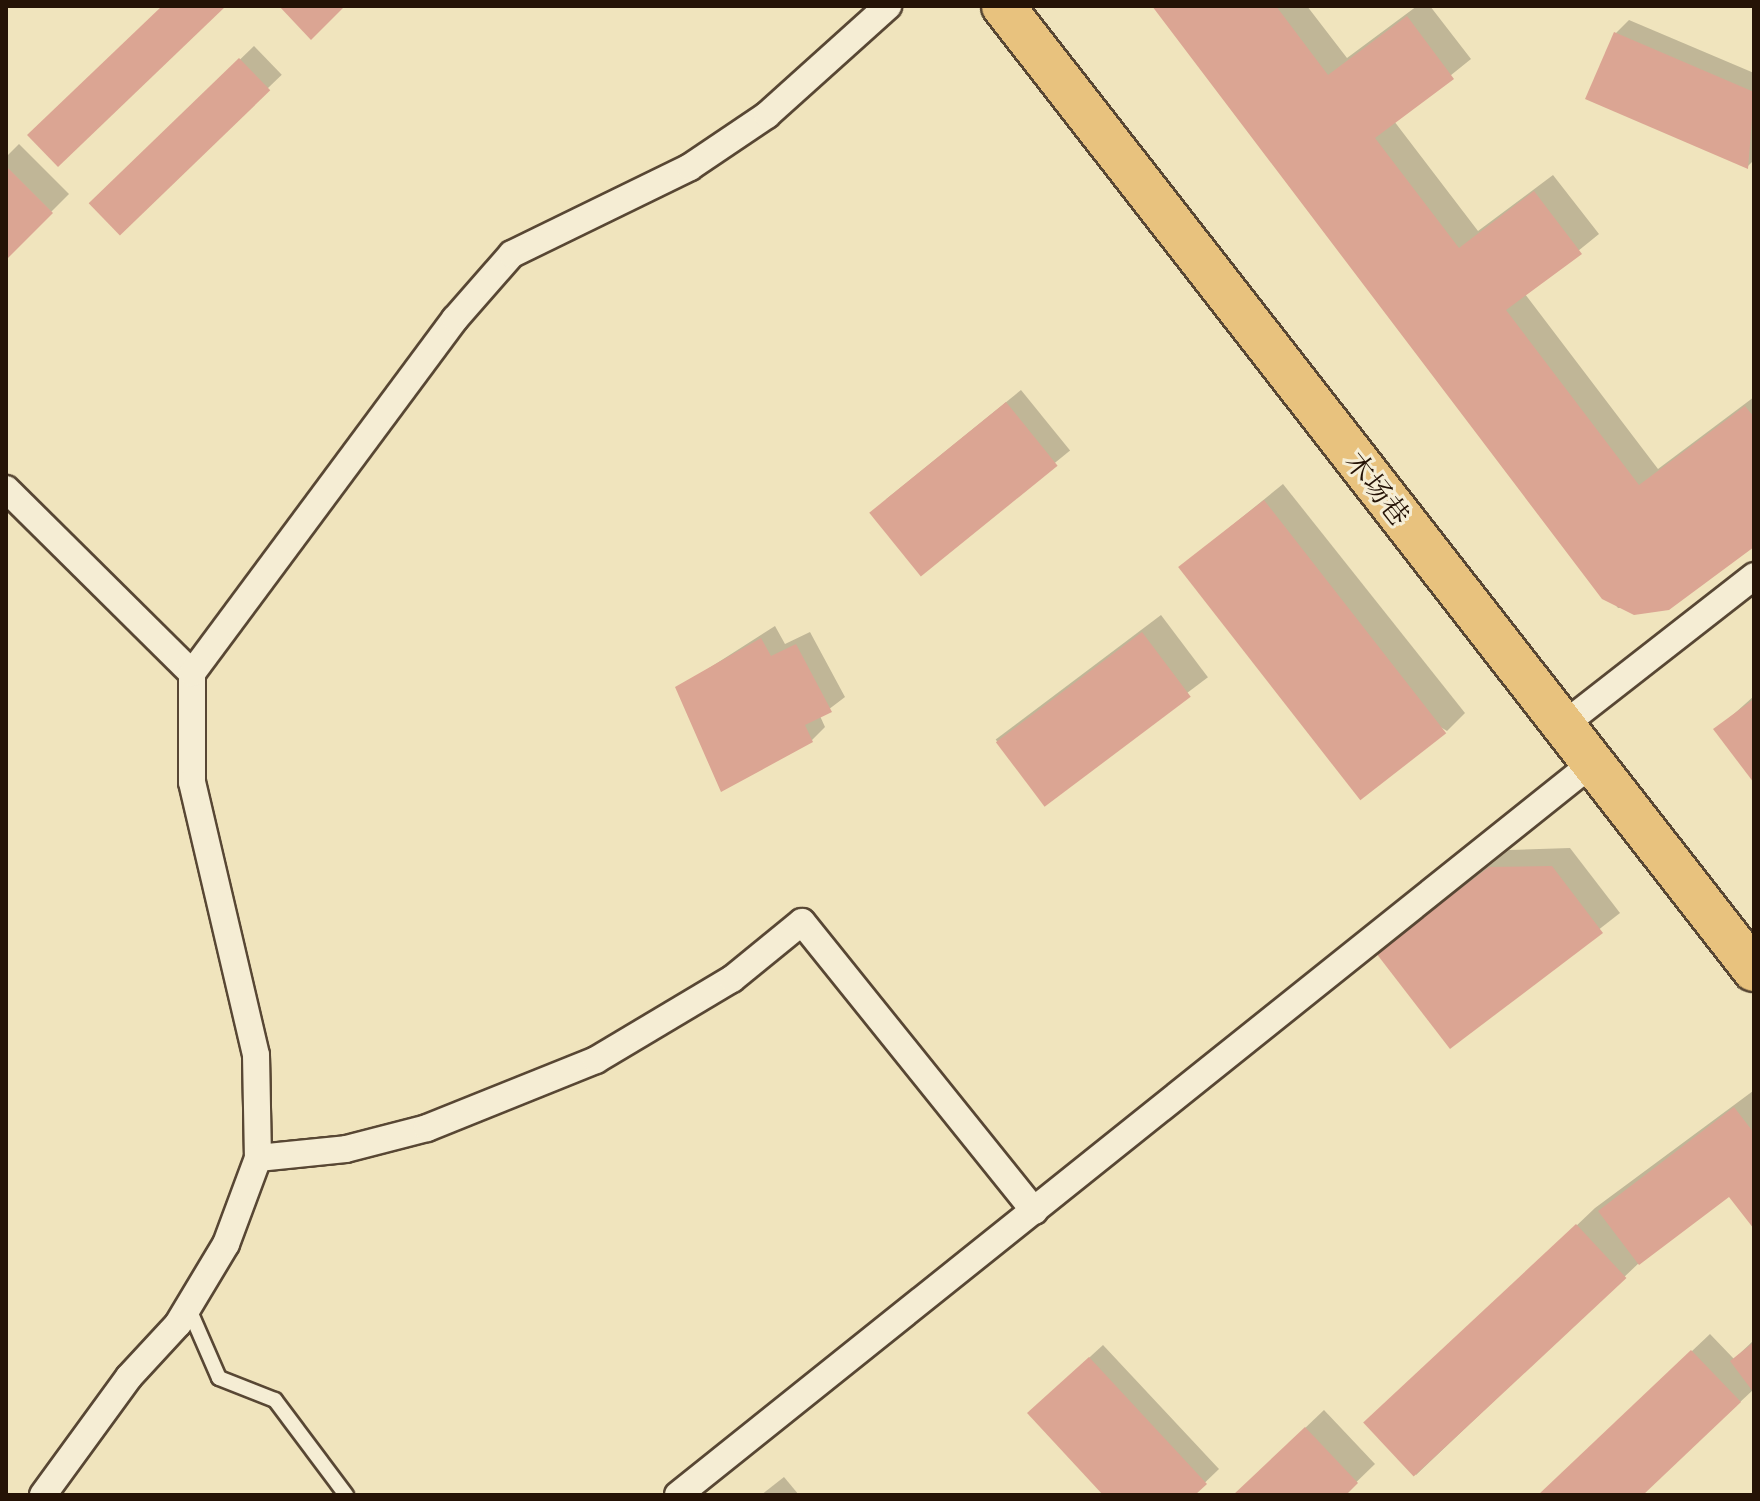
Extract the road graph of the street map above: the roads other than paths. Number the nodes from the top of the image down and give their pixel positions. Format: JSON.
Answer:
{"nodes":[{"id":1,"x":888,"y":6,"type":"edge"},
{"id":2,"x":1003,"y":6,"type":"edge"},
{"id":3,"x":6,"y":489,"type":"edge"},
{"id":4,"x":1754,"y":576,"type":"edge"},
{"id":5,"x":192,"y":673,"type":"junction"},
{"id":6,"x":1561,"y":727,"type":"junction"},
{"id":7,"x":1591,"y":764,"type":"junction"},
{"id":8,"x":1754,"y":970,"type":"edge"},
{"id":9,"x":258,"y":1158,"type":"junction"},
{"id":10,"x":1034,"y":1211,"type":"junction"},
{"id":11,"x":189,"y":1309,"type":"junction"},
{"id":12,"x":43,"y":1495,"type":"edge"},
{"id":13,"x":346,"y":1495,"type":"edge"},
{"id":14,"x":678,"y":1495,"type":"edge"}],
"edges":[{"from":1,"to":5,"type":"street"},
{"from":2,"to":6,"type":"main road","name":"木场巷"},
{"from":3,"to":5,"type":"street"},
{"from":4,"to":6,"type":"street"},
{"from":5,"to":9,"type":"street"},
{"from":6,"to":7,"type":"main road","name":"木场巷"},
{"from":7,"to":8,"type":"main road","name":"木场巷"},
{"from":7,"to":10,"type":"street"},
{"from":9,"to":10,"type":"street"},
{"from":9,"to":11,"type":"street"},
{"from":10,"to":14,"type":"street"},
{"from":11,"to":12,"type":"street"},
{"from":11,"to":13,"type":"lane"}]}
